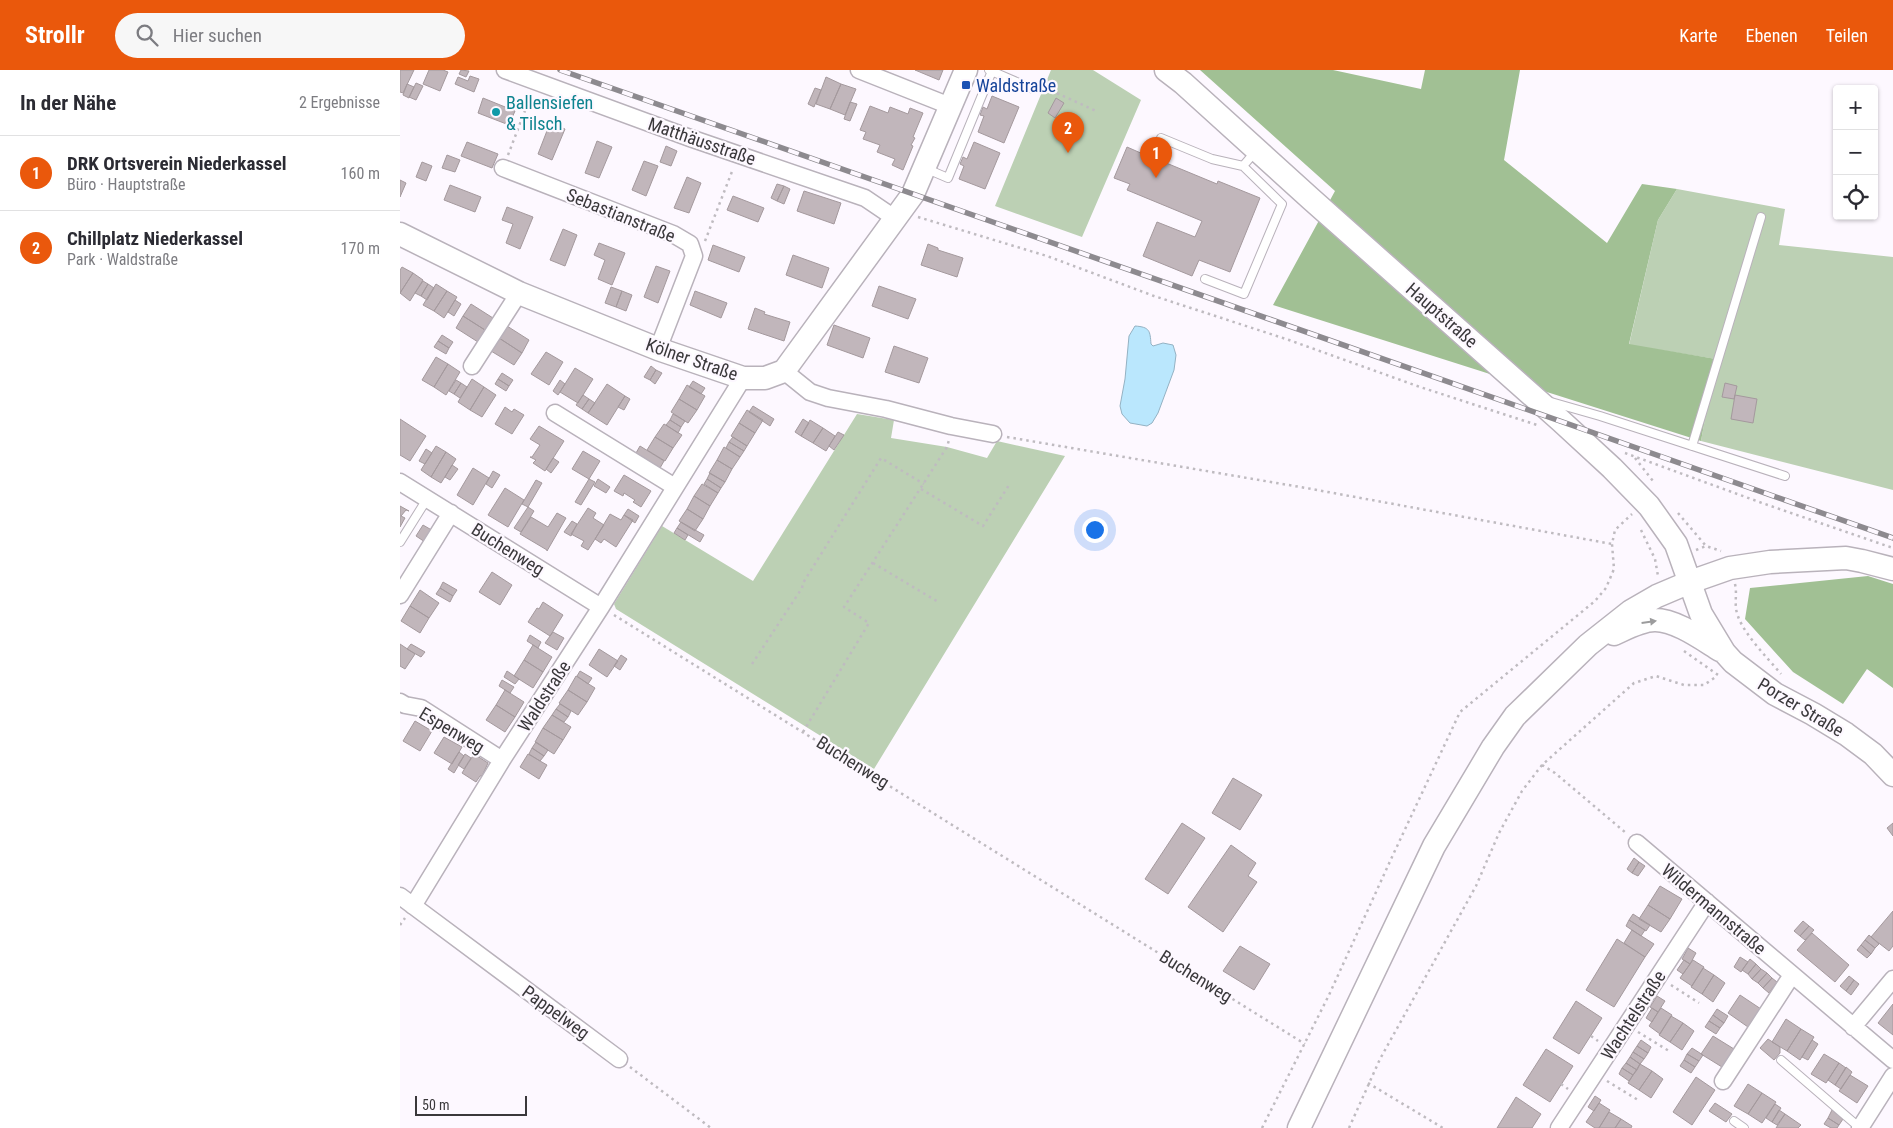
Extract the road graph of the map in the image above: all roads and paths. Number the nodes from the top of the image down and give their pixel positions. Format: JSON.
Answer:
{"nodes":[{"id":1,"x":505,"y":70,"type":"edge"},
{"id":2,"x":859,"y":70,"type":"edge"},
{"id":3,"x":966,"y":70,"type":"edge"},
{"id":4,"x":1166,"y":70,"type":"edge"},
{"id":5,"x":990,"y":71,"type":"edge"},
{"id":6,"x":536,"y":82,"type":"junction"},
{"id":7,"x":1034,"y":89,"type":"joint"},
{"id":8,"x":950,"y":106,"type":"junction"},
{"id":9,"x":1098,"y":112,"type":"dead end"},
{"id":10,"x":1160,"y":138,"type":"dead end"},
{"id":11,"x":739,"y":154,"type":"junction"},
{"id":12,"x":1250,"y":158,"type":"junction"},
{"id":13,"x":503,"y":168,"type":"joint"},
{"id":14,"x":924,"y":168,"type":"junction"},
{"id":15,"x":898,"y":215,"type":"junction"},
{"id":16,"x":1761,"y":217,"type":"dead end"},
{"id":17,"x":400,"y":234,"type":"edge"},
{"id":18,"x":694,"y":256,"type":"junction"},
{"id":19,"x":1204,"y":279,"type":"dead end"},
{"id":20,"x":519,"y":293,"type":"junction"},
{"id":21,"x":658,"y":349,"type":"junction"},
{"id":22,"x":472,"y":366,"type":"dead end"},
{"id":23,"x":784,"y":371,"type":"junction"},
{"id":24,"x":743,"y":378,"type":"junction"},
{"id":25,"x":1537,"y":399,"type":"junction"},
{"id":26,"x":555,"y":413,"type":"dead end"},
{"id":27,"x":951,"y":426,"type":"junction"},
{"id":28,"x":1545,"y":427,"type":"dead end"},
{"id":29,"x":993,"y":434,"type":"joint"},
{"id":30,"x":1692,"y":446,"type":"junction"},
{"id":31,"x":1620,"y":451,"type":"dead end"},
{"id":32,"x":1634,"y":456,"type":"junction"},
{"id":33,"x":1784,"y":476,"type":"dead end"},
{"id":34,"x":400,"y":482,"type":"edge"},
{"id":35,"x":924,"y":484,"type":"junction"},
{"id":36,"x":1010,"y":485,"type":"dead end"},
{"id":37,"x":675,"y":487,"type":"junction"},
{"id":38,"x":1658,"y":488,"type":"dead end"},
{"id":39,"x":921,"y":489,"type":"junction"},
{"id":40,"x":427,"y":498,"type":"junction"},
{"id":41,"x":1676,"y":510,"type":"dead end"},
{"id":42,"x":451,"y":513,"type":"junction"},
{"id":43,"x":1632,"y":514,"type":"dead end"},
{"id":44,"x":1636,"y":521,"type":"dead end"},
{"id":45,"x":1641,"y":529,"type":"dead end"},
{"id":46,"x":400,"y":542,"type":"edge"},
{"id":47,"x":1612,"y":544,"type":"dead end"},
{"id":48,"x":1893,"y":548,"type":"edge"},
{"id":49,"x":873,"y":562,"type":"junction"},
{"id":50,"x":1730,"y":568,"type":"junction"},
{"id":51,"x":1893,"y":569,"type":"edge"},
{"id":52,"x":1690,"y":582,"type":"junction"},
{"id":53,"x":1664,"y":594,"type":"junction"},
{"id":54,"x":400,"y":596,"type":"edge"},
{"id":55,"x":940,"y":603,"type":"dead end"},
{"id":56,"x":601,"y":607,"type":"junction"},
{"id":57,"x":1588,"y":646,"type":"junction"},
{"id":58,"x":1683,"y":650,"type":"dead end"},
{"id":59,"x":1725,"y":663,"type":"junction"},
{"id":60,"x":752,"y":664,"type":"dead end"},
{"id":61,"x":1784,"y":678,"type":"dead end"},
{"id":62,"x":400,"y":702,"type":"edge"},
{"id":63,"x":803,"y":732,"type":"junction"},
{"id":64,"x":502,"y":760,"type":"junction"},
{"id":65,"x":1542,"y":765,"type":"junction"},
{"id":66,"x":1893,"y":775,"type":"edge"},
{"id":67,"x":1637,"y":843,"type":"joint"},
{"id":68,"x":400,"y":896,"type":"edge"},
{"id":69,"x":1707,"y":902,"type":"junction"},
{"id":70,"x":413,"y":906,"type":"junction"},
{"id":71,"x":1792,"y":974,"type":"junction"},
{"id":72,"x":1658,"y":977,"type":"junction"},
{"id":73,"x":1893,"y":979,"type":"edge"},
{"id":74,"x":1699,"y":1003,"type":"dead end"},
{"id":75,"x":1627,"y":1025,"type":"junction"},
{"id":76,"x":1853,"y":1027,"type":"junction"},
{"id":77,"x":1305,"y":1044,"type":"dead end"},
{"id":78,"x":1669,"y":1052,"type":"dead end"},
{"id":79,"x":619,"y":1059,"type":"joint"},
{"id":80,"x":1781,"y":1060,"type":"dead end"},
{"id":81,"x":1893,"y":1060,"type":"edge"},
{"id":82,"x":1595,"y":1073,"type":"junction"},
{"id":83,"x":1893,"y":1076,"type":"edge"},
{"id":84,"x":1723,"y":1081,"type":"dead end"},
{"id":85,"x":1368,"y":1083,"type":"junction"},
{"id":86,"x":1638,"y":1100,"type":"dead end"},
{"id":87,"x":1734,"y":1121,"type":"dead end"},
{"id":88,"x":711,"y":1128,"type":"edge"},
{"id":89,"x":1299,"y":1128,"type":"edge"},
{"id":90,"x":1348,"y":1128,"type":"edge"},
{"id":91,"x":1443,"y":1128,"type":"edge"},
{"id":92,"x":1559,"y":1128,"type":"edge"},
{"id":93,"x":1744,"y":1128,"type":"edge"},
{"id":94,"x":1860,"y":1128,"type":"edge"}],
"edges":[{"from":1,"to":6,"type":"street","name":"Matthäusstraße"},
{"from":2,"to":8,"type":"street"},
{"from":3,"to":8,"type":"street"},
{"from":4,"to":12,"type":"street","name":"Hauptstraße"},
{"from":5,"to":7,"type":"lane"},
{"from":5,"to":14,"type":"lane"},
{"from":6,"to":11,"type":"street","name":"Matthäusstraße"},
{"from":6,"to":13,"type":"path"},
{"from":7,"to":9,"type":"path"},
{"from":8,"to":14,"type":"street"},
{"from":10,"to":12,"type":"lane"},
{"from":11,"to":15,"type":"street","name":"Matthäusstraße"},
{"from":11,"to":18,"type":"path"},
{"from":12,"to":19,"type":"lane"},
{"from":12,"to":25,"type":"street","name":"Hauptstraße"},
{"from":13,"to":18,"type":"street","name":"Sebastianstraße"},
{"from":14,"to":15,"type":"street"},
{"from":15,"to":23,"type":"street"},
{"from":15,"to":28,"type":"path"},
{"from":16,"to":30,"type":"lane"},
{"from":17,"to":20,"type":"street","name":"Kölner Straße"},
{"from":18,"to":21,"type":"street","name":"Sebastianstraße"},
{"from":20,"to":21,"type":"street","name":"Kölner Straße"},
{"from":20,"to":22,"type":"street"},
{"from":21,"to":24,"type":"street","name":"Kölner Straße"},
{"from":23,"to":24,"type":"street","name":"Kölner Straße"},
{"from":23,"to":27,"type":"street"},
{"from":24,"to":37,"type":"street","name":"Waldstraße"},
{"from":25,"to":30,"type":"lane"},
{"from":25,"to":52,"type":"street","name":"Hauptstraße"},
{"from":26,"to":37,"type":"street"},
{"from":27,"to":29,"type":"street"},
{"from":27,"to":35,"type":"path"},
{"from":29,"to":47,"type":"path"},
{"from":30,"to":33,"type":"lane"},
{"from":31,"to":32,"type":"path"},
{"from":32,"to":38,"type":"path"},
{"from":32,"to":48,"type":"path"},
{"from":34,"to":40,"type":"street","name":"Buchenweg"},
{"from":35,"to":39,"type":"path"},
{"from":35,"to":60,"type":"path"},
{"from":36,"to":39,"type":"path"},
{"from":37,"to":56,"type":"street","name":"Waldstraße"},
{"from":39,"to":49,"type":"path"},
{"from":40,"to":42,"type":"street","name":"Buchenweg"},
{"from":40,"to":46,"type":"lane"},
{"from":41,"to":50,"type":"path"},
{"from":42,"to":54,"type":"street"},
{"from":42,"to":56,"type":"street","name":"Buchenweg"},
{"from":43,"to":44,"type":"path"},
{"from":45,"to":53,"type":"path"},
{"from":49,"to":55,"type":"path"},
{"from":49,"to":63,"type":"path"},
{"from":50,"to":51,"type":"street"},
{"from":50,"to":52,"type":"street"},
{"from":50,"to":61,"type":"path"},
{"from":52,"to":53,"type":"street"},
{"from":52,"to":59,"type":"street","name":"Porzer Straße"},
{"from":53,"to":57,"type":"street"},
{"from":56,"to":63,"type":"path","name":"Buchenweg"},
{"from":56,"to":64,"type":"street","name":"Waldstraße"},
{"from":57,"to":59,"type":"street","one_way":true},
{"from":57,"to":89,"type":"street"},
{"from":58,"to":59,"type":"path"},
{"from":59,"to":65,"type":"path"},
{"from":59,"to":66,"type":"street","name":"Porzer Straße"},
{"from":62,"to":64,"type":"street","name":"Espenweg"},
{"from":63,"to":77,"type":"path","name":"Buchenweg"},
{"from":64,"to":70,"type":"street","name":"Waldstraße"},
{"from":65,"to":67,"type":"path"},
{"from":65,"to":85,"type":"path"},
{"from":67,"to":69,"type":"street","name":"Wildermannstraße"},
{"from":68,"to":70,"type":"street","name":"Pappelweg"},
{"from":69,"to":71,"type":"street","name":"Wildermannstraße"},
{"from":69,"to":72,"type":"street","name":"Wachtelstraße"},
{"from":70,"to":79,"type":"street","name":"Pappelweg"},
{"from":71,"to":76,"type":"street","name":"Wildermannstraße"},
{"from":71,"to":84,"type":"street"},
{"from":72,"to":74,"type":"path"},
{"from":72,"to":75,"type":"street","name":"Wachtelstraße"},
{"from":73,"to":76,"type":"street"},
{"from":75,"to":78,"type":"path"},
{"from":75,"to":82,"type":"street","name":"Wachtelstraße"},
{"from":76,"to":81,"type":"street","name":"Wildermannstraße"},
{"from":79,"to":88,"type":"path"},
{"from":80,"to":94,"type":"lane"},
{"from":82,"to":86,"type":"path"},
{"from":82,"to":92,"type":"street","name":"Wachtelstraße"},
{"from":83,"to":94,"type":"street"},
{"from":85,"to":90,"type":"path"},
{"from":85,"to":91,"type":"path"},
{"from":87,"to":93,"type":"lane"}]}
